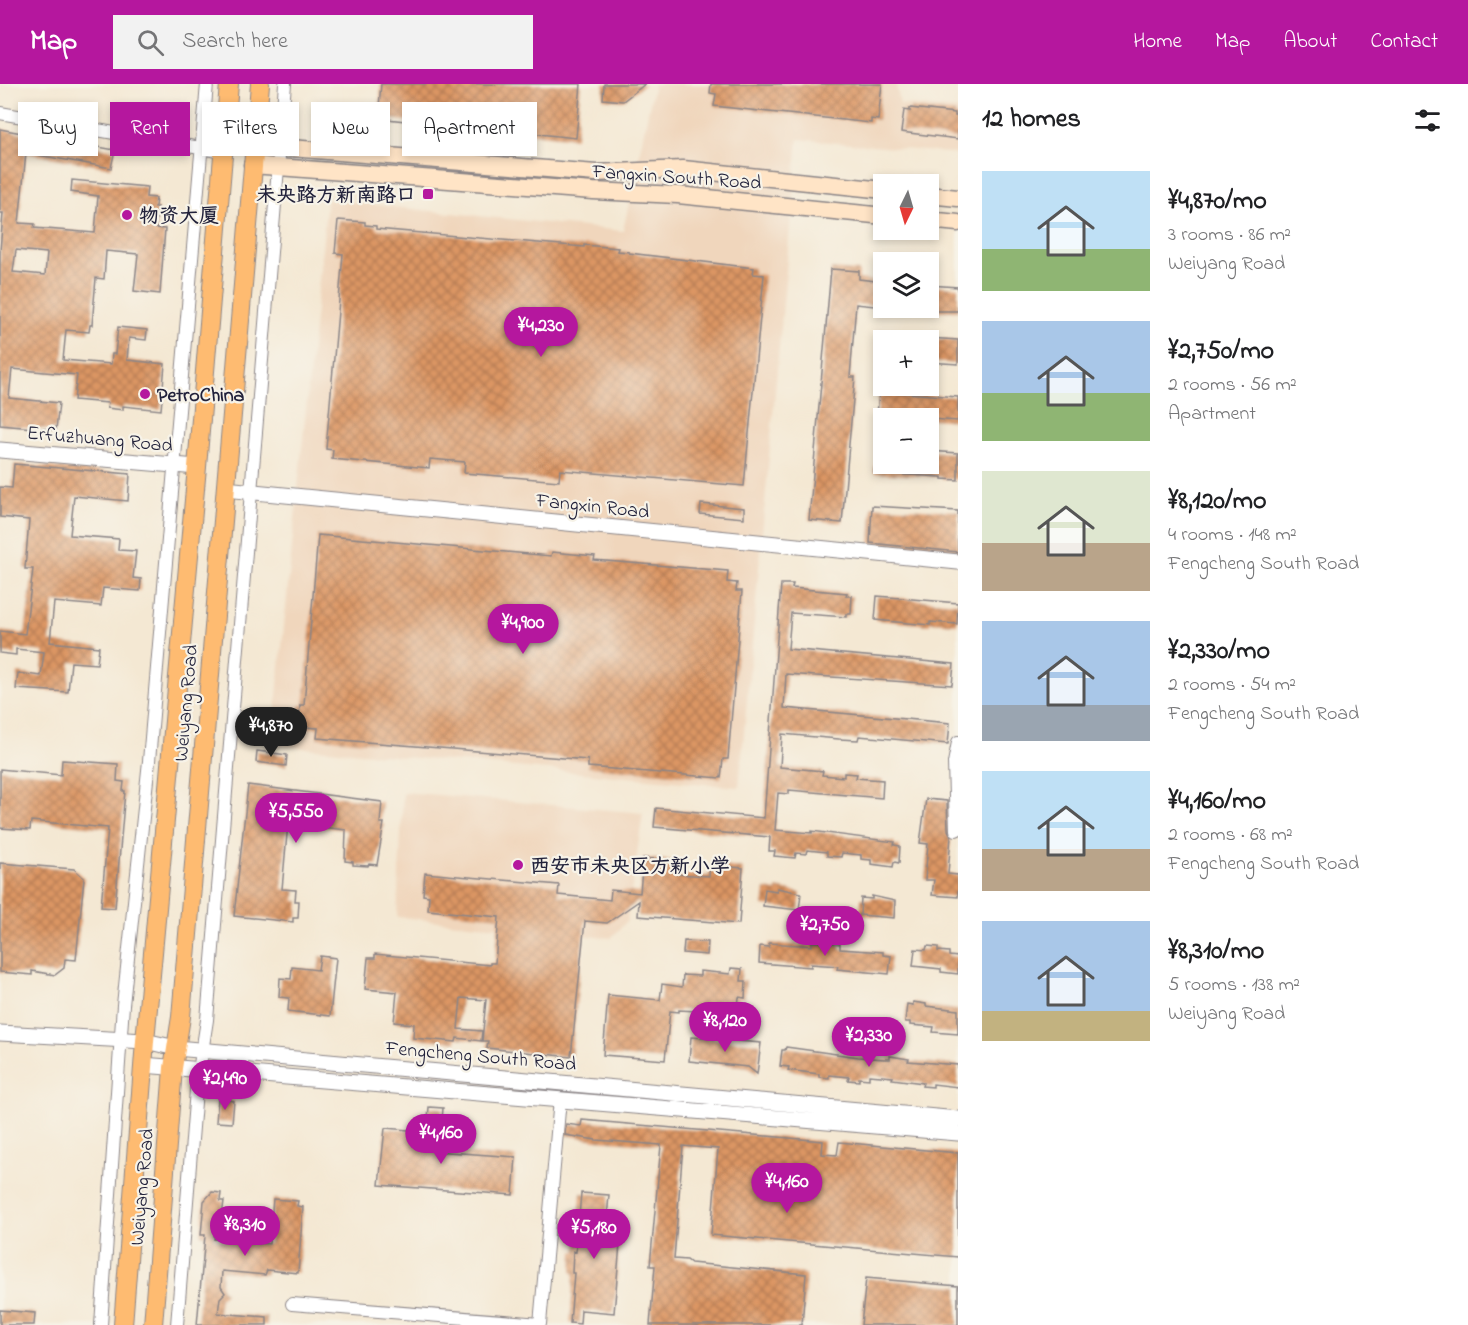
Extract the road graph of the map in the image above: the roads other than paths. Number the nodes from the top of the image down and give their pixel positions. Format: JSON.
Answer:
{"nodes":[{"id":1,"x":207,"y":84,"type":"edge"},
{"id":2,"x":229,"y":84,"type":"edge"},
{"id":3,"x":260,"y":84,"type":"edge"},
{"id":4,"x":285,"y":84,"type":"edge"},
{"id":5,"x":227,"y":102,"type":"edge"},
{"id":6,"x":258,"y":102,"type":"edge"},
{"id":7,"x":283,"y":102,"type":"edge"},
{"id":8,"x":0,"y":113,"type":"edge"},
{"id":9,"x":201,"y":149,"type":"junction"},
{"id":10,"x":299,"y":149,"type":"edge"},
{"id":11,"x":223,"y":156,"type":"edge"},
{"id":12,"x":253,"y":156,"type":"edge"},
{"id":13,"x":279,"y":156,"type":"edge"},
{"id":14,"x":252,"y":165,"type":"junction"},
{"id":15,"x":278,"y":167,"type":"junction"},
{"id":16,"x":873,"y":189,"type":"edge"},
{"id":17,"x":939,"y":196,"type":"edge"},
{"id":18,"x":958,"y":198,"type":"edge"},
{"id":19,"x":873,"y":215,"type":"edge"},
{"id":20,"x":939,"y":221,"type":"edge"},
{"id":21,"x":958,"y":224,"type":"edge"},
{"id":22,"x":0,"y":450,"type":"edge"},
{"id":23,"x":174,"y":465,"type":"junction"},
{"id":24,"x":197,"y":467,"type":"junction"},
{"id":25,"x":225,"y":489,"type":"junction"},
{"id":26,"x":251,"y":492,"type":"junction"},
{"id":27,"x":958,"y":562,"type":"edge"},
{"id":28,"x":958,"y":742,"type":"edge"},
{"id":29,"x":956,"y":763,"type":"edge"},
{"id":30,"x":958,"y":830,"type":"edge"},
{"id":31,"x":0,"y":1034,"type":"edge"},
{"id":32,"x":120,"y":1040,"type":"junction"},
{"id":33,"x":145,"y":1041,"type":"junction"},
{"id":34,"x":176,"y":1048,"type":"junction"},
{"id":35,"x":202,"y":1050,"type":"junction"},
{"id":36,"x":142,"y":1065,"type":"junction"},
{"id":37,"x":173,"y":1068,"type":"junction"},
{"id":38,"x":199,"y":1070,"type":"junction"},
{"id":39,"x":560,"y":1100,"type":"junction"},
{"id":40,"x":958,"y":1119,"type":"edge"},
{"id":41,"x":958,"y":1132,"type":"edge"},
{"id":42,"x":292,"y":1304,"type":"dead end"},
{"id":43,"x":101,"y":1325,"type":"edge"},
{"id":44,"x":123,"y":1325,"type":"edge"},
{"id":45,"x":153,"y":1325,"type":"edge"},
{"id":46,"x":177,"y":1325,"type":"edge"}],
"edges":[{"from":1,"to":9,"type":"street"},
{"from":2,"to":5,"type":"main road","name":"Weiyang Road"},
{"from":3,"to":6,"type":"main road","name":"Weiyang Road"},
{"from":4,"to":7,"type":"street"},
{"from":8,"to":9,"type":"street"},
{"from":9,"to":23,"type":"street"},
{"from":10,"to":16,"type":"main road","name":"Fangxin South Road"},
{"from":11,"to":24,"type":"main road","name":"Weiyang Road"},
{"from":12,"to":14,"type":"main road","name":"Weiyang Road"},
{"from":13,"to":15,"type":"street"},
{"from":14,"to":15,"type":"main road","name":"Fangxin South Road"},
{"from":14,"to":25,"type":"main road","name":"Weiyang Road"},
{"from":15,"to":19,"type":"main road","name":"Fangxin South Road"},
{"from":15,"to":26,"type":"street"},
{"from":17,"to":18,"type":"main road"},
{"from":20,"to":21,"type":"main road"},
{"from":22,"to":23,"type":"street","name":"Erfuzhuang Road"},
{"from":23,"to":24,"type":"street","name":"Erfuzhuang Road"},
{"from":23,"to":32,"type":"street"},
{"from":24,"to":33,"type":"main road","name":"Weiyang Road"},
{"from":25,"to":26,"type":"street","name":"Fangxin Road"},
{"from":25,"to":34,"type":"main road","name":"Weiyang Road"},
{"from":26,"to":27,"type":"street","name":"Fangxin Road"},
{"from":26,"to":35,"type":"street"},
{"from":28,"to":29,"type":"street"},
{"from":29,"to":30,"type":"street"},
{"from":31,"to":32,"type":"street","name":"Fengcheng South Road"},
{"from":32,"to":33,"type":"street","name":"Fengcheng South Road"},
{"from":32,"to":43,"type":"street"},
{"from":33,"to":34,"type":"street","name":"Fengcheng South Road"},
{"from":33,"to":36,"type":"main road","name":"Weiyang Road"},
{"from":34,"to":35,"type":"street","name":"Fengcheng South Road"},
{"from":34,"to":37,"type":"main road","name":"Weiyang Road"},
{"from":35,"to":38,"type":"street"},
{"from":35,"to":40,"type":"street","name":"Fengcheng South Road"},
{"from":36,"to":37,"type":"street","name":"Fengcheng South Road"},
{"from":36,"to":44,"type":"main road","name":"Weiyang Road"},
{"from":37,"to":38,"type":"street","name":"Fengcheng South Road"},
{"from":37,"to":45,"type":"main road","name":"Weiyang Road"},
{"from":38,"to":39,"type":"street","name":"Fengcheng South Road"},
{"from":38,"to":46,"type":"street"},
{"from":39,"to":41,"type":"street","name":"Fengcheng South Road"},
{"from":39,"to":42,"type":"street"}]}
